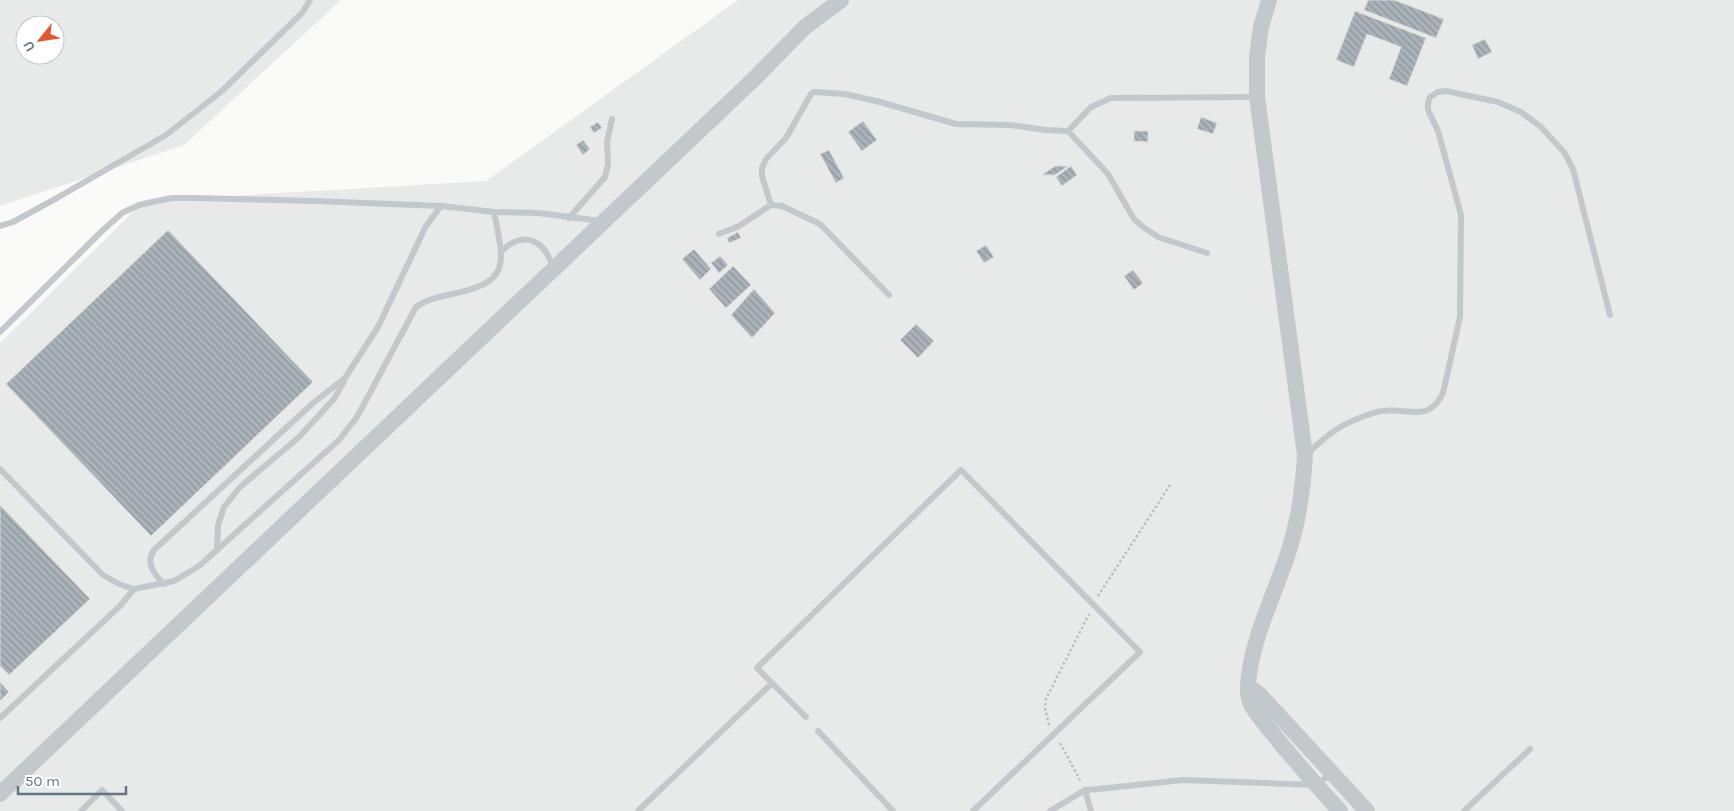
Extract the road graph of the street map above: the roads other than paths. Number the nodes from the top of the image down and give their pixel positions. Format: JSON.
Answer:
{"nodes":[{"id":1,"x":310,"y":0,"type":"edge"},
{"id":2,"x":842,"y":0,"type":"edge"},
{"id":3,"x":1270,"y":0,"type":"edge"},
{"id":4,"x":1257,"y":97,"type":"junction"},
{"id":5,"x":612,"y":119,"type":"dead end"},
{"id":6,"x":1068,"y":131,"type":"junction"},
{"id":7,"x":771,"y":205,"type":"junction"},
{"id":8,"x":441,"y":206,"type":"junction"},
{"id":9,"x":494,"y":212,"type":"junction"},
{"id":10,"x":569,"y":218,"type":"junction"},
{"id":11,"x":602,"y":221,"type":"junction"},
{"id":12,"x":0,"y":226,"type":"edge"},
{"id":13,"x":719,"y":234,"type":"dead end"},
{"id":14,"x":501,"y":252,"type":"junction"},
{"id":15,"x":1207,"y":253,"type":"dead end"},
{"id":16,"x":554,"y":269,"type":"junction"},
{"id":17,"x":889,"y":295,"type":"dead end"},
{"id":18,"x":1610,"y":315,"type":"dead end"},
{"id":19,"x":0,"y":332,"type":"edge"},
{"id":20,"x":345,"y":378,"type":"junction"},
{"id":21,"x":1305,"y":455,"type":"junction"},
{"id":22,"x":0,"y":469,"type":"edge"},
{"id":23,"x":217,"y":550,"type":"junction"},
{"id":24,"x":164,"y":584,"type":"junction"},
{"id":25,"x":134,"y":589,"type":"junction"},
{"id":26,"x":772,"y":683,"type":"junction"},
{"id":27,"x":1248,"y":690,"type":"junction"},
{"id":28,"x":806,"y":717,"type":"dead end"},
{"id":29,"x":0,"y":718,"type":"edge"},
{"id":30,"x":818,"y":731,"type":"dead end"},
{"id":31,"x":1530,"y":749,"type":"dead end"},
{"id":32,"x":1332,"y":774,"type":"junction"},
{"id":33,"x":1315,"y":784,"type":"junction"},
{"id":34,"x":1085,"y":790,"type":"junction"},
{"id":35,"x":0,"y":794,"type":"edge"},
{"id":36,"x":81,"y":811,"type":"edge"},
{"id":37,"x":122,"y":811,"type":"edge"},
{"id":38,"x":638,"y":811,"type":"edge"},
{"id":39,"x":893,"y":811,"type":"edge"},
{"id":40,"x":973,"y":811,"type":"edge"},
{"id":41,"x":1050,"y":811,"type":"edge"},
{"id":42,"x":1091,"y":811,"type":"edge"},
{"id":43,"x":1340,"y":811,"type":"edge"},
{"id":44,"x":1368,"y":811,"type":"edge"},
{"id":45,"x":1464,"y":811,"type":"edge"}],
"edges":[{"from":1,"to":12,"type":"lane"},
{"from":2,"to":11,"type":"street"},
{"from":3,"to":4,"type":"street"},
{"from":4,"to":6,"type":"lane"},
{"from":4,"to":21,"type":"street"},
{"from":5,"to":10,"type":"lane"},
{"from":6,"to":7,"type":"lane"},
{"from":6,"to":15,"type":"lane"},
{"from":7,"to":13,"type":"lane"},
{"from":7,"to":17,"type":"lane"},
{"from":8,"to":9,"type":"lane"},
{"from":8,"to":19,"type":"lane"},
{"from":8,"to":20,"type":"lane"},
{"from":9,"to":10,"type":"lane"},
{"from":9,"to":14,"type":"lane"},
{"from":10,"to":11,"type":"lane"},
{"from":11,"to":16,"type":"street"},
{"from":14,"to":16,"type":"lane"},
{"from":14,"to":23,"type":"lane"},
{"from":16,"to":35,"type":"street"},
{"from":18,"to":21,"type":"lane"},
{"from":20,"to":23,"type":"lane"},
{"from":20,"to":24,"type":"lane"},
{"from":21,"to":27,"type":"street"},
{"from":22,"to":25,"type":"lane"},
{"from":23,"to":24,"type":"lane"},
{"from":24,"to":25,"type":"lane"},
{"from":25,"to":29,"type":"lane"},
{"from":26,"to":28,"type":"lane"},
{"from":26,"to":38,"type":"lane"},
{"from":26,"to":40,"type":"lane"},
{"from":27,"to":32,"type":"street"},
{"from":27,"to":33,"type":"street"},
{"from":30,"to":39,"type":"lane"},
{"from":31,"to":45,"type":"lane"},
{"from":32,"to":33,"type":"lane"},
{"from":32,"to":44,"type":"street"},
{"from":33,"to":34,"type":"lane"},
{"from":33,"to":43,"type":"street"},
{"from":34,"to":41,"type":"lane"},
{"from":34,"to":42,"type":"lane"},
{"from":36,"to":37,"type":"lane"}]}
